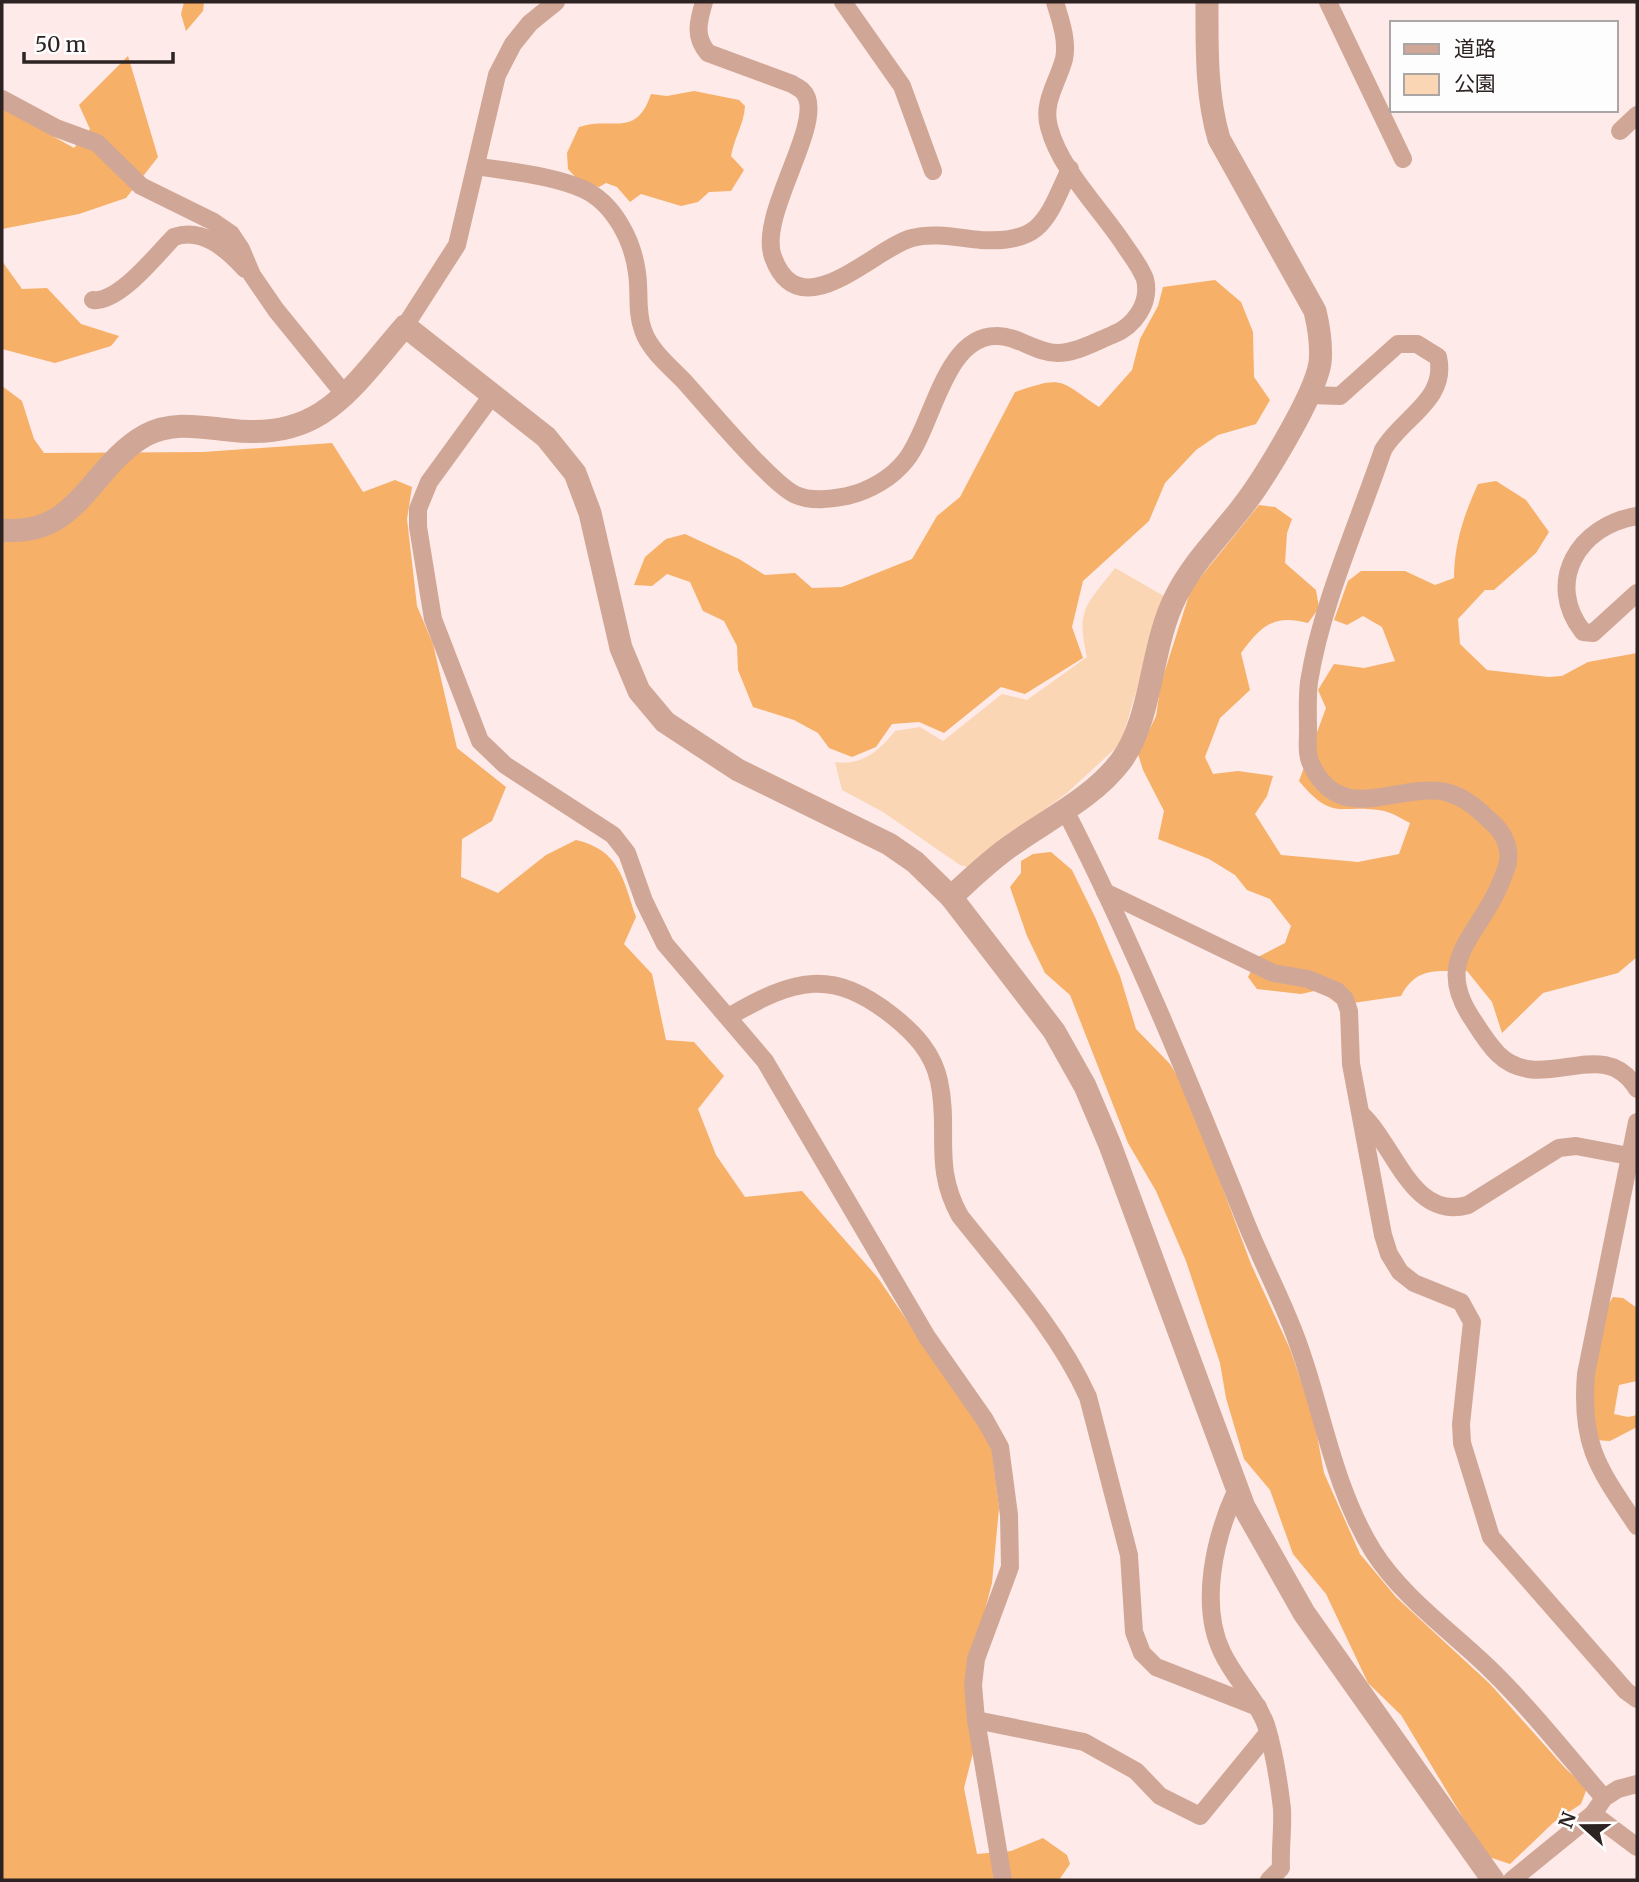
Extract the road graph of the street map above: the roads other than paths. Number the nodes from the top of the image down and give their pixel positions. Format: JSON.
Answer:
{"nodes":[{"id":1,"x":556,"y":2,"type":"edge"},
{"id":2,"x":704,"y":2,"type":"edge"},
{"id":3,"x":843,"y":2,"type":"edge"},
{"id":4,"x":1055,"y":2,"type":"edge"},
{"id":5,"x":1208,"y":2,"type":"edge"},
{"id":6,"x":1328,"y":2,"type":"edge"},
{"id":7,"x":2,"y":99,"type":"edge"},
{"id":8,"x":1637,"y":115,"type":"edge"},
{"id":9,"x":1620,"y":131,"type":"dead end"},
{"id":10,"x":1404,"y":159,"type":"dead end"},
{"id":11,"x":476,"y":166,"type":"junction"},
{"id":12,"x":1070,"y":169,"type":"junction"},
{"id":13,"x":933,"y":171,"type":"dead end"},
{"id":14,"x":252,"y":275,"type":"junction"},
{"id":15,"x":93,"y":300,"type":"dead end"},
{"id":16,"x":405,"y":326,"type":"junction"},
{"id":17,"x":493,"y":394,"type":"junction"},
{"id":18,"x":345,"y":395,"type":"junction"},
{"id":19,"x":1310,"y":395,"type":"junction"},
{"id":20,"x":1637,"y":516,"type":"edge"},
{"id":21,"x":2,"y":530,"type":"edge"},
{"id":22,"x":1637,"y":593,"type":"edge"},
{"id":23,"x":1065,"y":810,"type":"junction"},
{"id":24,"x":1105,"y":892,"type":"junction"},
{"id":25,"x":951,"y":897,"type":"junction"},
{"id":26,"x":730,"y":1016,"type":"junction"},
{"id":27,"x":1637,"y":1089,"type":"edge"},
{"id":28,"x":1361,"y":1114,"type":"junction"},
{"id":29,"x":1637,"y":1122,"type":"edge"},
{"id":30,"x":1629,"y":1156,"type":"junction"},
{"id":31,"x":1632,"y":1184,"type":"edge"},
{"id":32,"x":1236,"y":1492,"type":"junction"},
{"id":33,"x":1637,"y":1526,"type":"edge"},
{"id":34,"x":1637,"y":1699,"type":"edge"},
{"id":35,"x":1258,"y":1707,"type":"junction"},
{"id":36,"x":976,"y":1720,"type":"junction"},
{"id":37,"x":1268,"y":1733,"type":"junction"},
{"id":38,"x":1637,"y":1784,"type":"edge"},
{"id":39,"x":1604,"y":1798,"type":"junction"},
{"id":40,"x":1593,"y":1814,"type":"junction"},
{"id":41,"x":1637,"y":1847,"type":"edge"},
{"id":42,"x":1282,"y":1876,"type":"edge"},
{"id":43,"x":1003,"y":1880,"type":"edge"},
{"id":44,"x":1493,"y":1880,"type":"edge"},
{"id":45,"x":1512,"y":1880,"type":"edge"}],
"edges":[{"from":1,"to":11,"type":"street"},
{"from":2,"to":12,"type":"street"},
{"from":3,"to":13,"type":"street"},
{"from":4,"to":12,"type":"street"},
{"from":5,"to":19,"type":"street"},
{"from":6,"to":10,"type":"street"},
{"from":7,"to":14,"type":"street"},
{"from":8,"to":9,"type":"street"},
{"from":11,"to":12,"type":"street"},
{"from":11,"to":16,"type":"street"},
{"from":14,"to":15,"type":"street"},
{"from":14,"to":18,"type":"street"},
{"from":16,"to":17,"type":"street"},
{"from":16,"to":18,"type":"street"},
{"from":17,"to":25,"type":"street"},
{"from":17,"to":26,"type":"street"},
{"from":18,"to":21,"type":"street"},
{"from":19,"to":23,"type":"street"},
{"from":19,"to":27,"type":"street"},
{"from":20,"to":22,"type":"street"},
{"from":23,"to":24,"type":"street"},
{"from":23,"to":25,"type":"street"},
{"from":24,"to":28,"type":"street"},
{"from":24,"to":39,"type":"street"},
{"from":25,"to":32,"type":"street"},
{"from":26,"to":35,"type":"street"},
{"from":26,"to":36,"type":"street"},
{"from":28,"to":30,"type":"street"},
{"from":28,"to":34,"type":"street"},
{"from":29,"to":30,"type":"street"},
{"from":30,"to":31,"type":"street"},
{"from":31,"to":33,"type":"street"},
{"from":32,"to":35,"type":"street"},
{"from":32,"to":44,"type":"street"},
{"from":35,"to":37,"type":"street"},
{"from":36,"to":37,"type":"street"},
{"from":36,"to":43,"type":"street"},
{"from":37,"to":42,"type":"street"},
{"from":38,"to":39,"type":"street"},
{"from":39,"to":40,"type":"street"},
{"from":40,"to":41,"type":"street"},
{"from":40,"to":45,"type":"street"}]}
